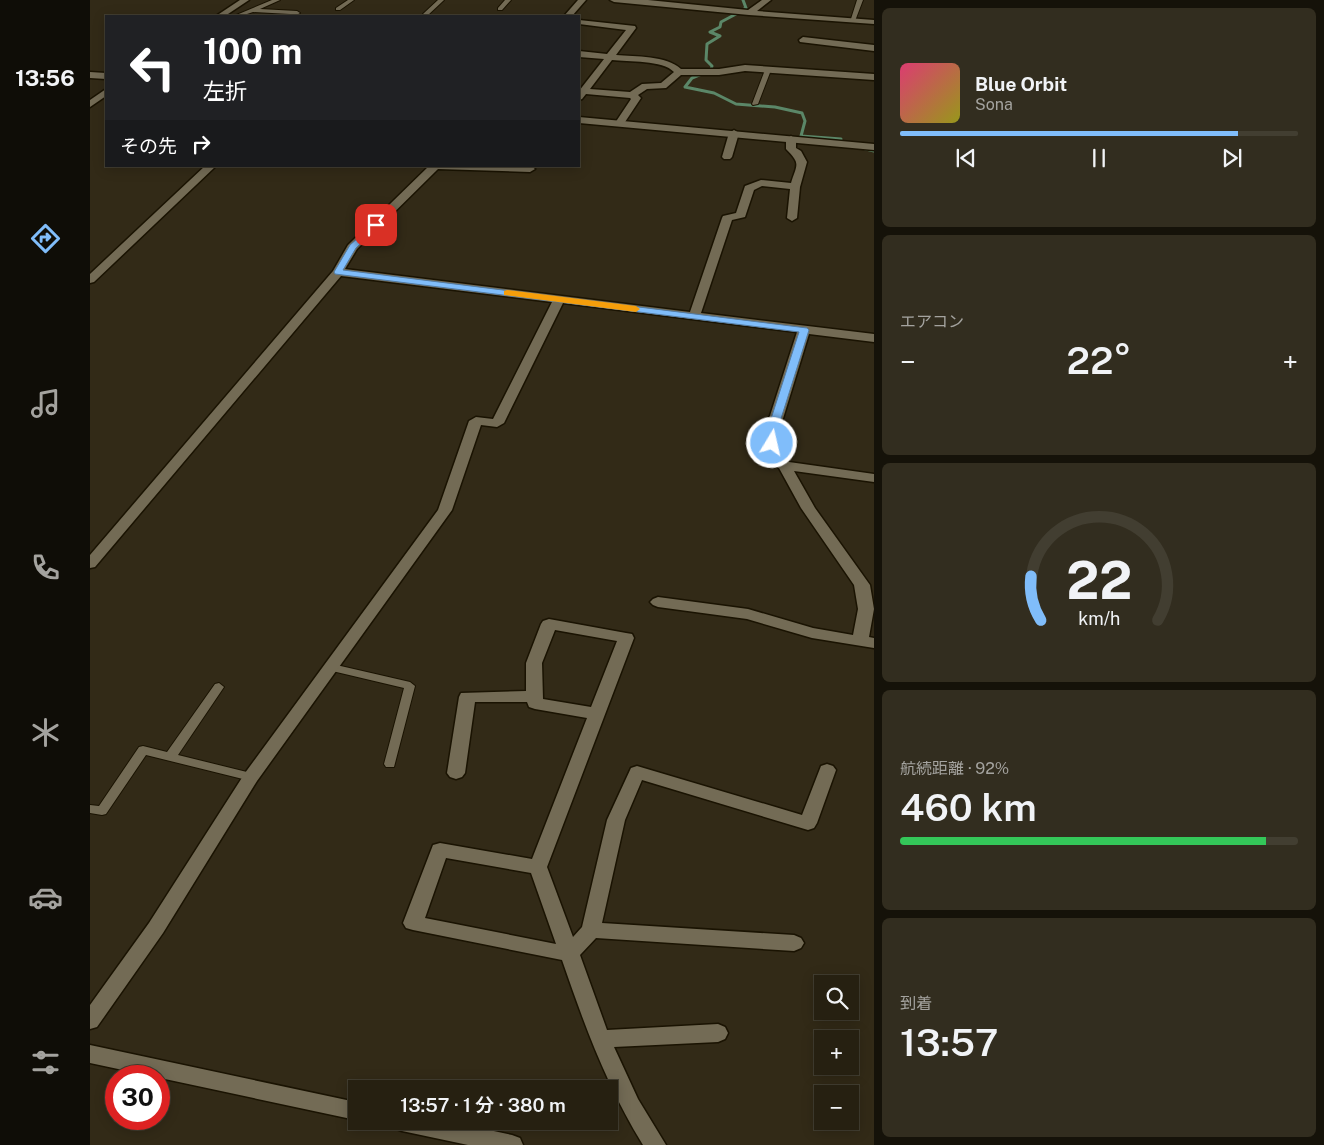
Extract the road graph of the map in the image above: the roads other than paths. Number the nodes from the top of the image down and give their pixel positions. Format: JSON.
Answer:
{"nodes":[{"id":1,"x":245,"y":0,"type":"edge"},
{"id":2,"x":277,"y":0,"type":"edge"},
{"id":3,"x":351,"y":0,"type":"edge"},
{"id":4,"x":441,"y":0,"type":"edge"},
{"id":5,"x":508,"y":0,"type":"edge"},
{"id":6,"x":582,"y":0,"type":"edge"},
{"id":7,"x":614,"y":0,"type":"edge"},
{"id":8,"x":626,"y":0,"type":"edge"},
{"id":9,"x":767,"y":0,"type":"edge"},
{"id":10,"x":860,"y":0,"type":"edge"},
{"id":11,"x":338,"y":9,"type":"dead end"},
{"id":12,"x":500,"y":9,"type":"dead end"},
{"id":13,"x":252,"y":10,"type":"junction"},
{"id":14,"x":750,"y":13,"type":"junction"},
{"id":15,"x":425,"y":14,"type":"dead end"},
{"id":16,"x":222,"y":15,"type":"edge"},
{"id":17,"x":240,"y":15,"type":"edge"},
{"id":18,"x":293,"y":15,"type":"edge"},
{"id":19,"x":569,"y":15,"type":"edge"},
{"id":20,"x":852,"y":21,"type":"junction"},
{"id":21,"x":580,"y":22,"type":"edge"},
{"id":22,"x":874,"y":22,"type":"edge"},
{"id":23,"x":803,"y":40,"type":"dead end"},
{"id":24,"x":874,"y":48,"type":"edge"},
{"id":25,"x":580,"y":54,"type":"edge"},
{"id":26,"x":609,"y":57,"type":"junction"},
{"id":27,"x":768,"y":70,"type":"junction"},
{"id":28,"x":679,"y":72,"type":"junction"},
{"id":29,"x":90,"y":75,"type":"edge"},
{"id":30,"x":105,"y":76,"type":"edge"},
{"id":31,"x":874,"y":77,"type":"edge"},
{"id":32,"x":105,"y":93,"type":"edge"},
{"id":33,"x":581,"y":94,"type":"edge"},
{"id":34,"x":632,"y":95,"type":"junction"},
{"id":35,"x":90,"y":104,"type":"edge"},
{"id":36,"x":755,"y":104,"type":"dead end"},
{"id":37,"x":580,"y":120,"type":"edge"},
{"id":38,"x":620,"y":123,"type":"junction"},
{"id":39,"x":734,"y":133,"type":"junction"},
{"id":40,"x":791,"y":139,"type":"junction"},
{"id":41,"x":874,"y":147,"type":"edge"},
{"id":42,"x":727,"y":157,"type":"dead end"},
{"id":43,"x":210,"y":167,"type":"edge"},
{"id":44,"x":434,"y":167,"type":"edge"},
{"id":45,"x":459,"y":167,"type":"edge"},
{"id":46,"x":530,"y":170,"type":"dead end"},
{"id":47,"x":795,"y":186,"type":"junction"},
{"id":48,"x":792,"y":218,"type":"dead end"},
{"id":49,"x":338,"y":272,"type":"junction"},
{"id":50,"x":90,"y":280,"type":"edge"},
{"id":51,"x":559,"y":300,"type":"junction"},
{"id":52,"x":694,"y":316,"type":"junction"},
{"id":53,"x":804,"y":330,"type":"junction"},
{"id":54,"x":874,"y":338,"type":"edge"},
{"id":55,"x":782,"y":464,"type":"junction"},
{"id":56,"x":874,"y":478,"type":"edge"},
{"id":57,"x":90,"y":564,"type":"edge"},
{"id":58,"x":856,"y":576,"type":"junction"},
{"id":59,"x":874,"y":578,"type":"edge"},
{"id":60,"x":658,"y":602,"type":"dead end"},
{"id":61,"x":867,"y":642,"type":"edge"},
{"id":62,"x":332,"y":668,"type":"junction"},
{"id":63,"x":219,"y":687,"type":"dead end"},
{"id":64,"x":535,"y":696,"type":"junction"},
{"id":65,"x":597,"y":714,"type":"junction"},
{"id":66,"x":170,"y":757,"type":"junction"},
{"id":67,"x":390,"y":764,"type":"dead end"},
{"id":68,"x":827,"y":770,"type":"dead end"},
{"id":69,"x":456,"y":773,"type":"dead end"},
{"id":70,"x":252,"y":777,"type":"junction"},
{"id":71,"x":90,"y":809,"type":"edge"},
{"id":72,"x":538,"y":867,"type":"junction"},
{"id":73,"x":591,"y":930,"type":"junction"},
{"id":74,"x":794,"y":943,"type":"dead end"},
{"id":75,"x":569,"y":954,"type":"junction"},
{"id":76,"x":90,"y":1021,"type":"edge"},
{"id":77,"x":718,"y":1033,"type":"dead end"},
{"id":78,"x":600,"y":1039,"type":"junction"},
{"id":79,"x":90,"y":1054,"type":"edge"},
{"id":80,"x":348,"y":1109,"type":"edge"},
{"id":81,"x":443,"y":1130,"type":"edge"},
{"id":82,"x":512,"y":1145,"type":"edge"},
{"id":83,"x":655,"y":1145,"type":"edge"}],
"edges":[{"from":1,"to":16,"type":"street"},
{"from":2,"to":13,"type":"lane"},
{"from":3,"to":11,"type":"lane"},
{"from":4,"to":15,"type":"lane"},
{"from":5,"to":12,"type":"lane"},
{"from":6,"to":19,"type":"street"},
{"from":7,"to":8,"type":"street"},
{"from":8,"to":14,"type":"street"},
{"from":9,"to":14,"type":"street"},
{"from":10,"to":20,"type":"lane"},
{"from":13,"to":17,"type":"lane"},
{"from":13,"to":18,"type":"lane"},
{"from":14,"to":20,"type":"street"},
{"from":20,"to":22,"type":"street"},
{"from":21,"to":26,"type":"street"},
{"from":23,"to":24,"type":"street"},
{"from":25,"to":26,"type":"street"},
{"from":26,"to":28,"type":"street"},
{"from":26,"to":33,"type":"street"},
{"from":27,"to":28,"type":"street"},
{"from":27,"to":31,"type":"street"},
{"from":27,"to":36,"type":"lane"},
{"from":28,"to":34,"type":"street"},
{"from":29,"to":30,"type":"street"},
{"from":32,"to":35,"type":"street"},
{"from":33,"to":34,"type":"street"},
{"from":34,"to":38,"type":"street"},
{"from":37,"to":38,"type":"street"},
{"from":38,"to":39,"type":"street"},
{"from":39,"to":40,"type":"street"},
{"from":39,"to":42,"type":"street"},
{"from":40,"to":41,"type":"street"},
{"from":40,"to":47,"type":"street"},
{"from":43,"to":50,"type":"street"},
{"from":44,"to":49,"type":"street"},
{"from":45,"to":46,"type":"street"},
{"from":47,"to":48,"type":"street"},
{"from":47,"to":52,"type":"street"},
{"from":49,"to":51,"type":"street"},
{"from":49,"to":57,"type":"street"},
{"from":51,"to":52,"type":"street"},
{"from":51,"to":62,"type":"street"},
{"from":52,"to":53,"type":"street"},
{"from":53,"to":54,"type":"street"},
{"from":53,"to":55,"type":"street"},
{"from":55,"to":56,"type":"street"},
{"from":55,"to":58,"type":"street"},
{"from":58,"to":59,"type":"street"},
{"from":58,"to":61,"type":"street"},
{"from":60,"to":61,"type":"street"},
{"from":62,"to":67,"type":"lane"},
{"from":62,"to":70,"type":"street"},
{"from":63,"to":66,"type":"lane"},
{"from":64,"to":65,"type":"street"},
{"from":64,"to":65,"type":"street"},
{"from":64,"to":69,"type":"street"},
{"from":65,"to":72,"type":"street"},
{"from":66,"to":70,"type":"lane"},
{"from":66,"to":71,"type":"lane"},
{"from":68,"to":73,"type":"street"},
{"from":70,"to":76,"type":"street"},
{"from":72,"to":75,"type":"street"},
{"from":72,"to":75,"type":"street"},
{"from":73,"to":74,"type":"street"},
{"from":73,"to":75,"type":"street"},
{"from":75,"to":78,"type":"street"},
{"from":77,"to":78,"type":"street"},
{"from":78,"to":83,"type":"street"},
{"from":79,"to":80,"type":"street"},
{"from":81,"to":82,"type":"street"}]}
